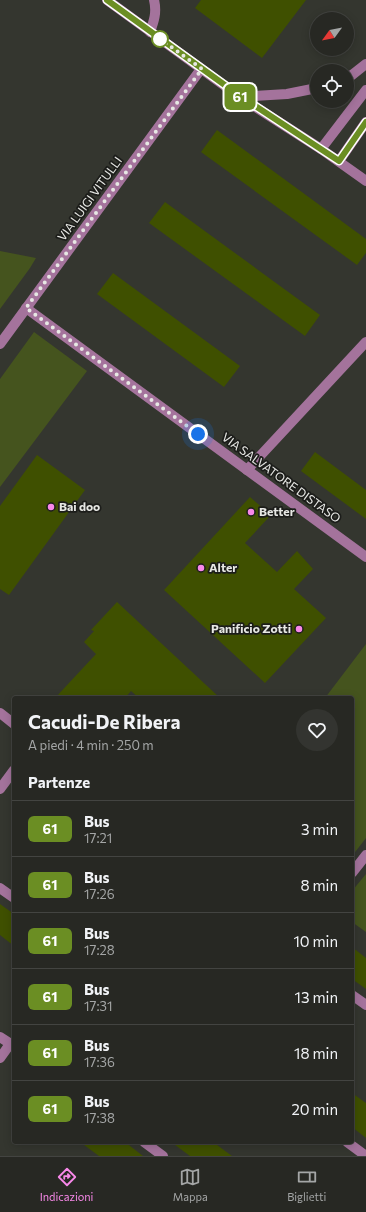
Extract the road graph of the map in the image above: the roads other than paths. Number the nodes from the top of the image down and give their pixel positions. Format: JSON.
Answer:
{"nodes":[{"id":1,"x":107,"y":0,"type":"edge"},
{"id":2,"x":154,"y":0,"type":"edge"},
{"id":3,"x":150,"y":32,"type":"junction"},
{"id":4,"x":366,"y":64,"type":"edge"},
{"id":5,"x":202,"y":69,"type":"junction"},
{"id":6,"x":354,"y":73,"type":"edge"},
{"id":7,"x":310,"y":89,"type":"edge"},
{"id":8,"x":366,"y":90,"type":"edge"},
{"id":9,"x":240,"y":96,"type":"junction"},
{"id":10,"x":366,"y":122,"type":"edge"},
{"id":11,"x":322,"y":149,"type":"junction"},
{"id":12,"x":339,"y":161,"type":"junction"},
{"id":13,"x":366,"y":181,"type":"edge"},
{"id":14,"x":26,"y":308,"type":"junction"},
{"id":15,"x":366,"y":342,"type":"edge"},
{"id":16,"x":0,"y":344,"type":"edge"},
{"id":17,"x":248,"y":470,"type":"junction"},
{"id":18,"x":366,"y":557,"type":"edge"},
{"id":19,"x":0,"y":713,"type":"edge"},
{"id":20,"x":12,"y":722,"type":"edge"},
{"id":21,"x":12,"y":773,"type":"edge"},
{"id":22,"x":0,"y":789,"type":"edge"},
{"id":23,"x":366,"y":855,"type":"edge"},
{"id":24,"x":354,"y":870,"type":"edge"},
{"id":25,"x":0,"y":888,"type":"edge"},
{"id":26,"x":12,"y":897,"type":"edge"},
{"id":27,"x":354,"y":997,"type":"edge"},
{"id":28,"x":366,"y":1006,"type":"edge"},
{"id":29,"x":0,"y":1037,"type":"edge"},
{"id":30,"x":12,"y":1045,"type":"edge"},
{"id":31,"x":0,"y":1058,"type":"edge"},
{"id":32,"x":147,"y":1144,"type":"edge"},
{"id":33,"x":350,"y":1144,"type":"edge"},
{"id":34,"x":163,"y":1156,"type":"edge"},
{"id":35,"x":366,"y":1156,"type":"edge"}],
"edges":[{"from":1,"to":3,"type":"street"},
{"from":2,"to":3,"type":"street"},
{"from":3,"to":5,"type":"street"},
{"from":4,"to":6,"type":"street"},
{"from":5,"to":9,"type":"street"},
{"from":5,"to":14,"type":"street","name":"VIA LUIGI VITULLI"},
{"from":7,"to":9,"type":"street"},
{"from":8,"to":11,"type":"street"},
{"from":9,"to":11,"type":"street"},
{"from":10,"to":12,"type":"street"},
{"from":11,"to":12,"type":"street"},
{"from":12,"to":13,"type":"street"},
{"from":14,"to":16,"type":"street","name":"VIA LUIGI VITULLI"},
{"from":14,"to":17,"type":"street","name":"VIA SALVATORE DISTASO"},
{"from":15,"to":17,"type":"street"},
{"from":17,"to":18,"type":"street","name":"VIA SALVATORE DISTASO"},
{"from":19,"to":20,"type":"street"},
{"from":21,"to":22,"type":"street"},
{"from":23,"to":24,"type":"street"},
{"from":25,"to":26,"type":"street"},
{"from":27,"to":28,"type":"street"},
{"from":29,"to":30,"type":"street"},
{"from":30,"to":31,"type":"street"},
{"from":32,"to":34,"type":"street"},
{"from":33,"to":35,"type":"street"}]}
